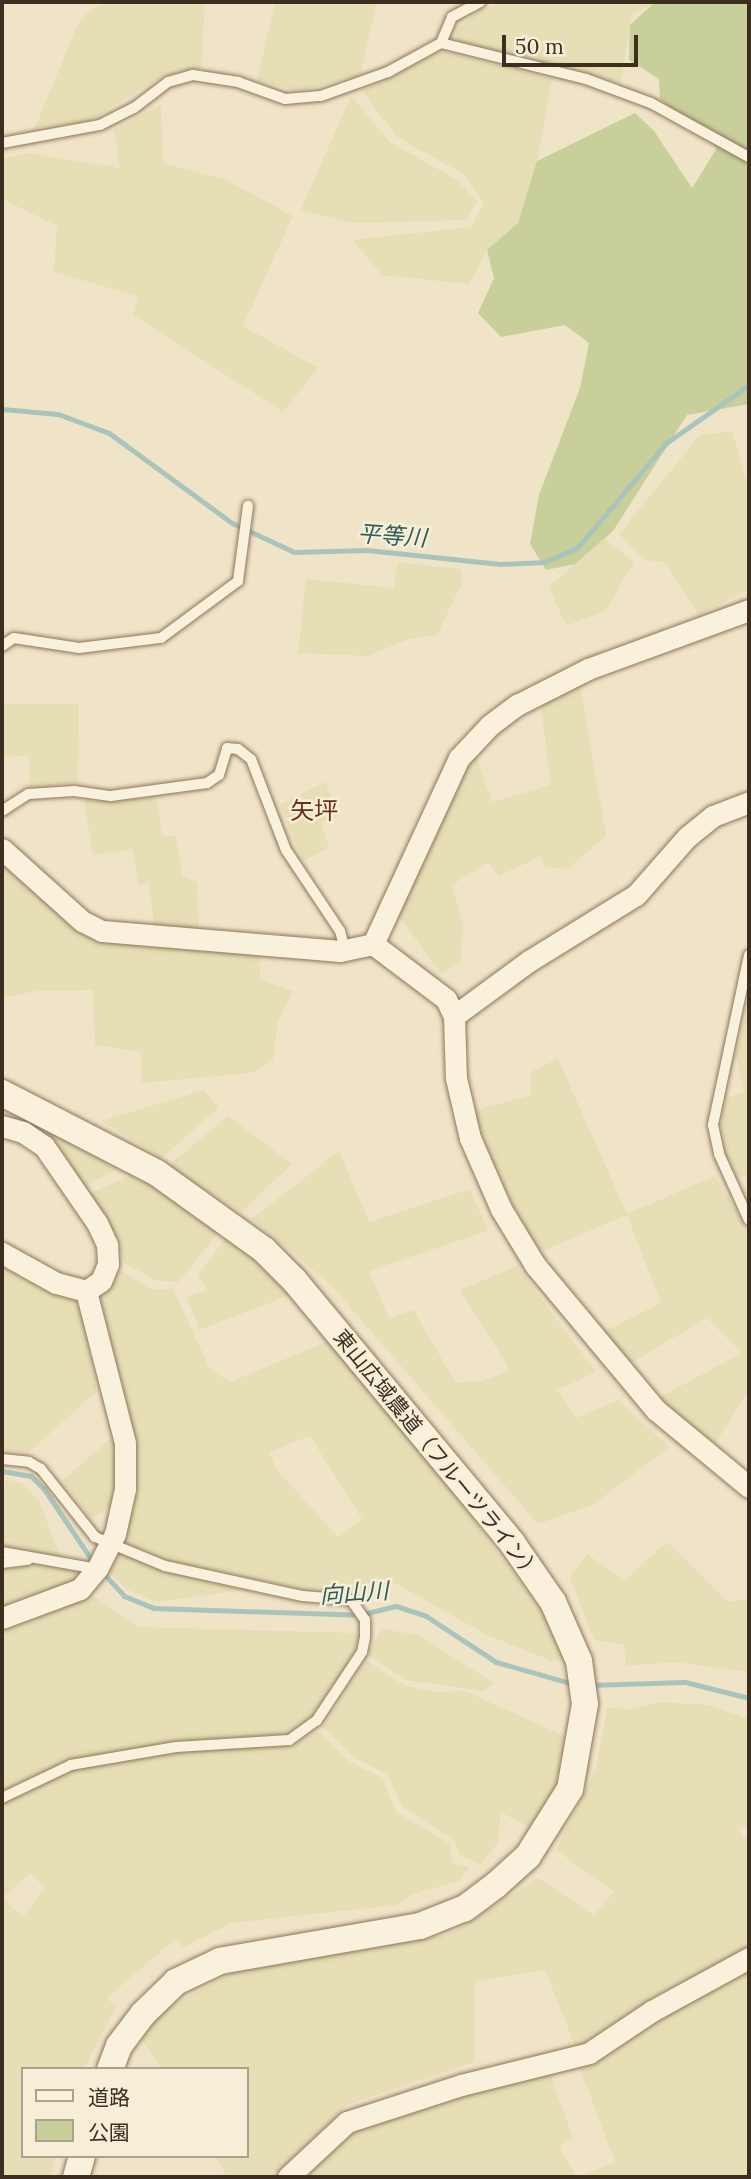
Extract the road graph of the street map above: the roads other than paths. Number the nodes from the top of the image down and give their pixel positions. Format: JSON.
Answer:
{"nodes":[{"id":1,"x":480,"y":2,"type":"edge"},
{"id":2,"x":441,"y":43,"type":"junction"},
{"id":3,"x":2,"y":143,"type":"edge"},
{"id":4,"x":749,"y":157,"type":"edge"},
{"id":5,"x":247,"y":512,"type":"dead end"},
{"id":6,"x":749,"y":610,"type":"edge"},
{"id":7,"x":2,"y":646,"type":"edge"},
{"id":8,"x":749,"y":802,"type":"edge"},
{"id":9,"x":2,"y":811,"type":"edge"},
{"id":10,"x":2,"y":849,"type":"edge"},
{"id":11,"x":373,"y":944,"type":"junction"},
{"id":12,"x":345,"y":950,"type":"junction"},
{"id":13,"x":749,"y":955,"type":"edge"},
{"id":14,"x":454,"y":1016,"type":"junction"},
{"id":15,"x":2,"y":1093,"type":"edge"},
{"id":16,"x":2,"y":1126,"type":"edge"},
{"id":17,"x":749,"y":1220,"type":"edge"},
{"id":18,"x":2,"y":1253,"type":"edge"},
{"id":19,"x":86,"y":1291,"type":"junction"},
{"id":20,"x":2,"y":1458,"type":"edge"},
{"id":21,"x":749,"y":1487,"type":"edge"},
{"id":22,"x":112,"y":1544,"type":"junction"},
{"id":23,"x":2,"y":1552,"type":"edge"},
{"id":24,"x":41,"y":1558,"type":"junction"},
{"id":25,"x":2,"y":1563,"type":"edge"},
{"id":26,"x":97,"y":1569,"type":"junction"},
{"id":27,"x":2,"y":1618,"type":"edge"},
{"id":28,"x":2,"y":1798,"type":"edge"},
{"id":29,"x":749,"y":1958,"type":"edge"},
{"id":30,"x":111,"y":2067,"type":"edge"},
{"id":31,"x":81,"y":2158,"type":"edge"},
{"id":32,"x":76,"y":2177,"type":"edge"},
{"id":33,"x":288,"y":2177,"type":"edge"}],
"edges":[{"from":1,"to":2,"type":"lane"},
{"from":2,"to":3,"type":"lane"},
{"from":2,"to":4,"type":"lane"},
{"from":5,"to":7,"type":"lane"},
{"from":6,"to":11,"type":"street"},
{"from":8,"to":14,"type":"street"},
{"from":9,"to":12,"type":"lane"},
{"from":10,"to":12,"type":"street"},
{"from":11,"to":12,"type":"street"},
{"from":11,"to":14,"type":"street"},
{"from":13,"to":17,"type":"lane"},
{"from":14,"to":21,"type":"street"},
{"from":15,"to":30,"type":"street","name":"東山広域農道（フルーツライン）"},
{"from":16,"to":19,"type":"street"},
{"from":18,"to":19,"type":"street"},
{"from":19,"to":22,"type":"street"},
{"from":20,"to":22,"type":"lane"},
{"from":22,"to":26,"type":"street"},
{"from":22,"to":28,"type":"lane"},
{"from":23,"to":24,"type":"lane"},
{"from":24,"to":25,"type":"lane"},
{"from":24,"to":26,"type":"lane"},
{"from":26,"to":27,"type":"street"},
{"from":29,"to":33,"type":"street"},
{"from":31,"to":32,"type":"street"}]}
